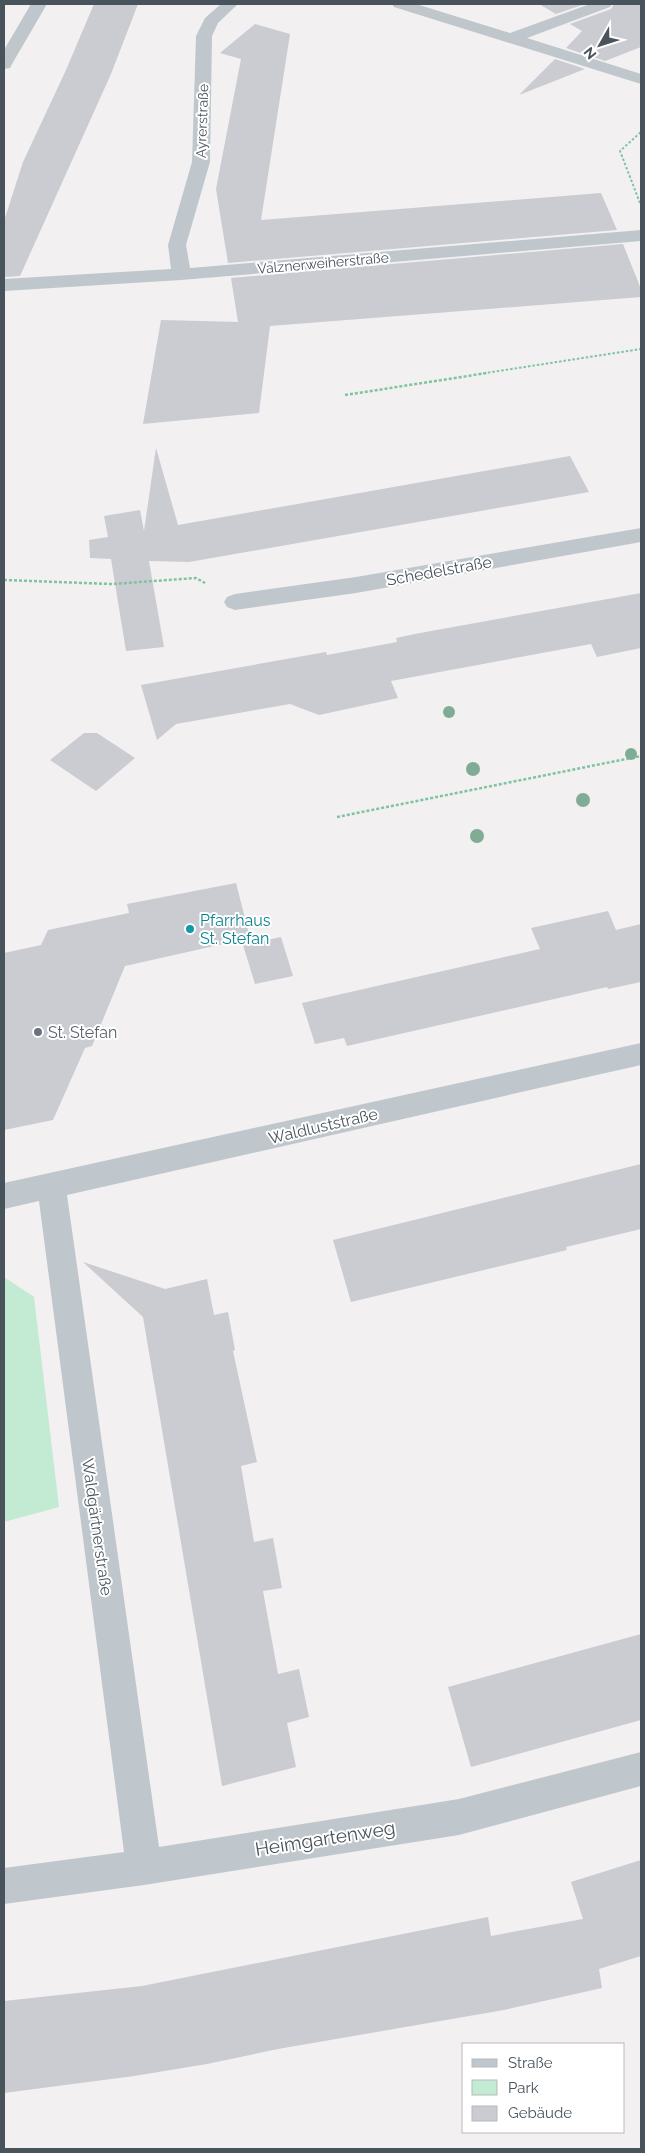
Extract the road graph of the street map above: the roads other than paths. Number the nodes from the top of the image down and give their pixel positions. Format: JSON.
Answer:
{"nodes":[{"id":1,"x":39,"y":4,"type":"edge"},
{"id":2,"x":230,"y":4,"type":"edge"},
{"id":3,"x":400,"y":4,"type":"edge"},
{"id":4,"x":604,"y":4,"type":"edge"},
{"id":5,"x":512,"y":38,"type":"junction"},
{"id":6,"x":4,"y":64,"type":"edge"},
{"id":7,"x":641,"y":79,"type":"edge"},
{"id":8,"x":641,"y":236,"type":"edge"},
{"id":9,"x":181,"y":274,"type":"junction"},
{"id":10,"x":4,"y":285,"type":"edge"},
{"id":11,"x":641,"y":535,"type":"edge"},
{"id":12,"x":235,"y":602,"type":"road end"},
{"id":13,"x":641,"y":1054,"type":"edge"},
{"id":14,"x":51,"y":1186,"type":"junction"},
{"id":15,"x":4,"y":1196,"type":"edge"},
{"id":16,"x":641,"y":1768,"type":"edge"},
{"id":17,"x":144,"y":1867,"type":"junction"},
{"id":18,"x":4,"y":1886,"type":"edge"}],
"edges":[{"from":1,"to":6,"type":"street"},
{"from":2,"to":9,"type":"street","name":"Ayrerstraße"},
{"from":3,"to":5,"type":"street"},
{"from":4,"to":5,"type":"street"},
{"from":5,"to":7,"type":"street"},
{"from":8,"to":9,"type":"street","name":"Valznerweiherstraße"},
{"from":9,"to":10,"type":"street","name":"Valznerweiherstraße"},
{"from":11,"to":12,"type":"street","name":"Schedelstraße"},
{"from":13,"to":14,"type":"street","name":"Waldluststraße"},
{"from":14,"to":15,"type":"street","name":"Waldluststraße"},
{"from":14,"to":17,"type":"street","name":"Waldgärtnerstraße"},
{"from":16,"to":17,"type":"street","name":"Heimgartenweg"},
{"from":17,"to":18,"type":"street","name":"Heimgartenweg"}]}
